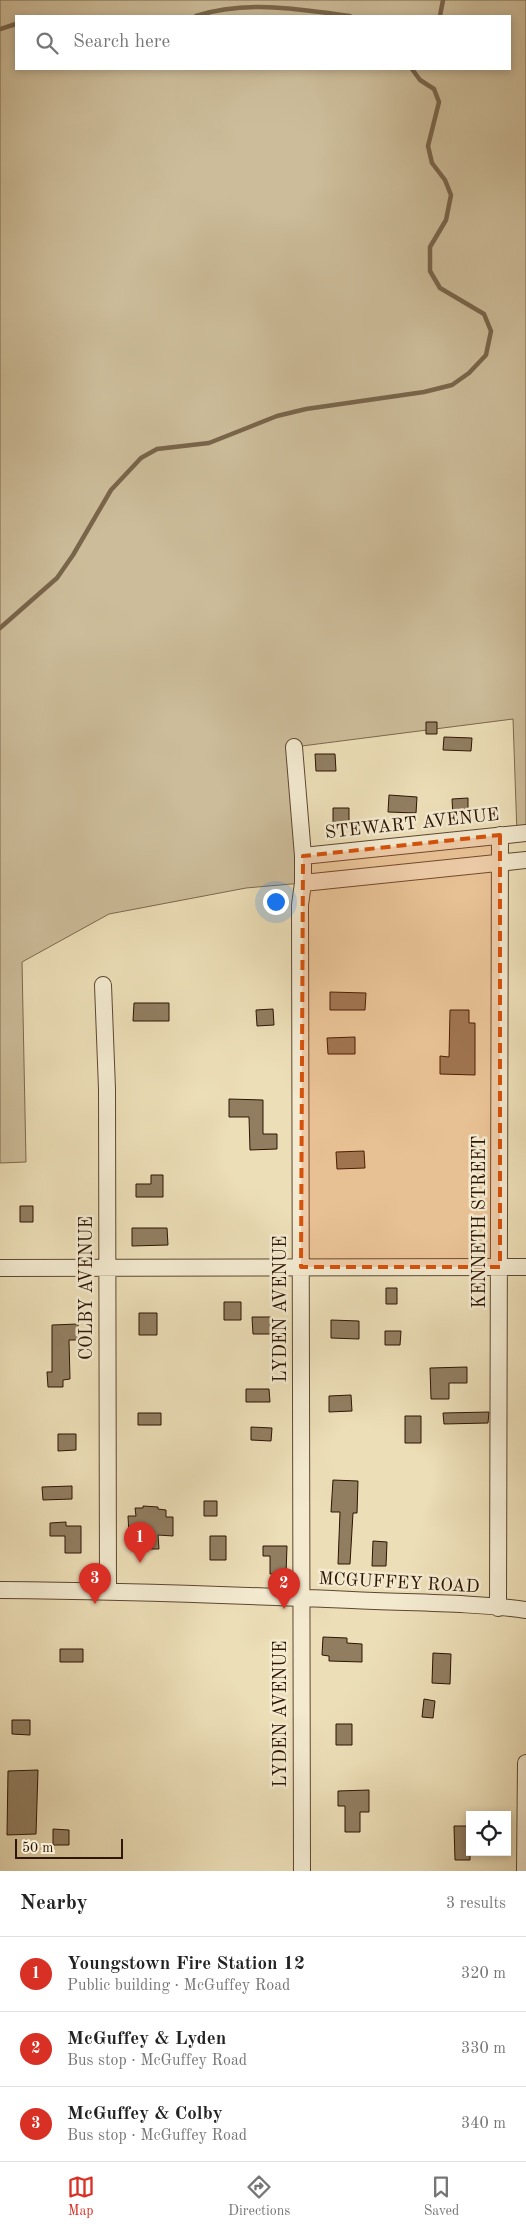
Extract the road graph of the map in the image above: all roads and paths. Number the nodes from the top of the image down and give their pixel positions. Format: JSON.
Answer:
{"nodes":[{"id":1,"x":294,"y":747,"type":"dead end"},
{"id":2,"x":526,"y":833,"type":"edge"},
{"id":3,"x":500,"y":835,"type":"junction"},
{"id":4,"x":303,"y":856,"type":"junction"},
{"id":5,"x":526,"y":860,"type":"edge"},
{"id":6,"x":500,"y":863,"type":"junction"},
{"id":7,"x":304,"y":883,"type":"junction"},
{"id":8,"x":103,"y":985,"type":"dead end"},
{"id":9,"x":106,"y":1267,"type":"junction"},
{"id":10,"x":302,"y":1267,"type":"junction"},
{"id":11,"x":500,"y":1267,"type":"junction"},
{"id":12,"x":526,"y":1267,"type":"edge"},
{"id":13,"x":0,"y":1268,"type":"edge"},
{"id":14,"x":0,"y":1590,"type":"edge"},
{"id":15,"x":108,"y":1591,"type":"junction"},
{"id":16,"x":301,"y":1598,"type":"junction"},
{"id":17,"x":498,"y":1608,"type":"junction"},
{"id":18,"x":526,"y":1610,"type":"edge"},
{"id":19,"x":526,"y":1763,"type":"edge"},
{"id":20,"x":302,"y":1871,"type":"edge"},
{"id":21,"x":525,"y":1871,"type":"edge"}],
"edges":[{"from":1,"to":4,"type":"street","name":"LYDEN AVENUE"},
{"from":2,"to":3,"type":"street","name":"STEWART AVENUE"},
{"from":3,"to":4,"type":"street","name":"STEWART AVENUE"},
{"from":3,"to":6,"type":"street","name":"KENNETH STREET"},
{"from":4,"to":7,"type":"street","name":"LYDEN AVENUE"},
{"from":5,"to":6,"type":"street"},
{"from":6,"to":7,"type":"street"},
{"from":6,"to":11,"type":"street","name":"KENNETH STREET"},
{"from":7,"to":10,"type":"street","name":"LYDEN AVENUE"},
{"from":8,"to":9,"type":"street","name":"COLBY AVENUE"},
{"from":9,"to":10,"type":"street"},
{"from":9,"to":13,"type":"street"},
{"from":9,"to":15,"type":"street","name":"COLBY AVENUE"},
{"from":10,"to":11,"type":"street"},
{"from":10,"to":16,"type":"street","name":"LYDEN AVENUE"},
{"from":11,"to":12,"type":"street"},
{"from":11,"to":17,"type":"street","name":"KENNETH STREET"},
{"from":14,"to":15,"type":"street","name":"MCGUFFEY ROAD"},
{"from":15,"to":16,"type":"street","name":"MCGUFFEY ROAD"},
{"from":16,"to":17,"type":"street","name":"MCGUFFEY ROAD"},
{"from":16,"to":20,"type":"street","name":"LYDEN AVENUE"},
{"from":17,"to":18,"type":"street","name":"MCGUFFEY ROAD"},
{"from":19,"to":21,"type":"street"}]}
